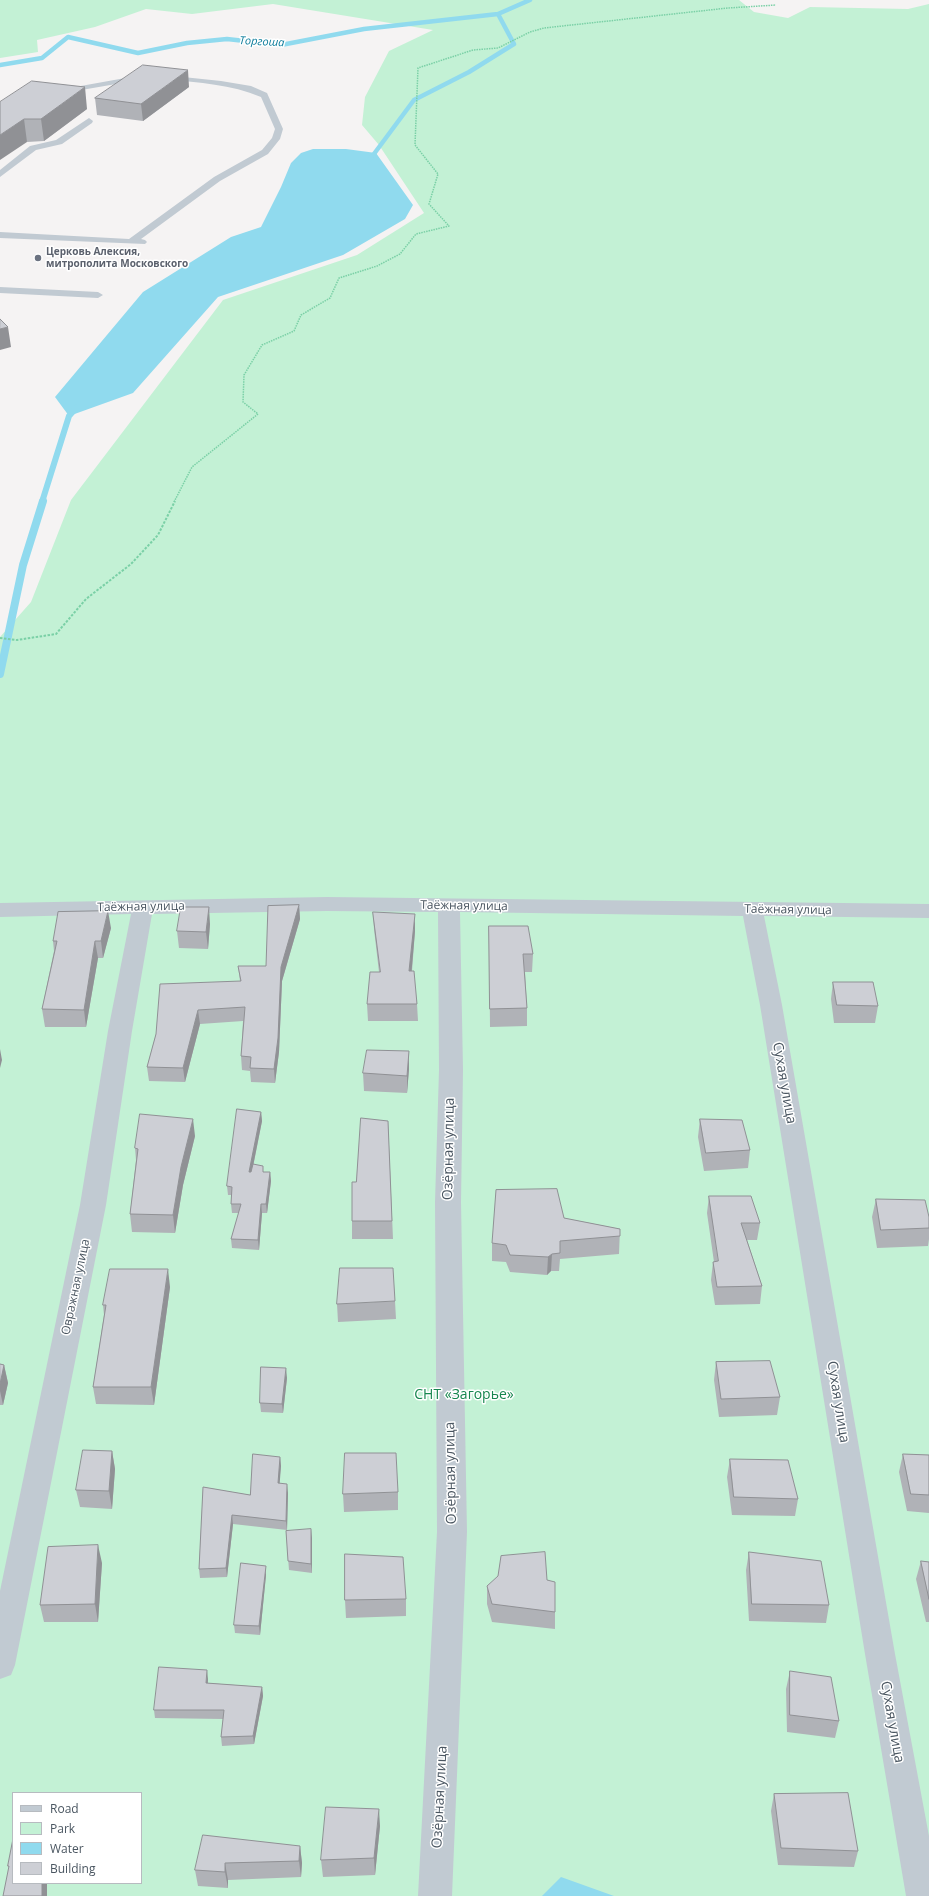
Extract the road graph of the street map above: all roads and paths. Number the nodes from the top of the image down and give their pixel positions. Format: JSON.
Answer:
{"nodes":[{"id":1,"x":776,"y":5,"type":"dead end"},
{"id":2,"x":53,"y":94,"type":"edge"},
{"id":3,"x":89,"y":121,"type":"dead end"},
{"id":4,"x":0,"y":174,"type":"edge"},
{"id":5,"x":0,"y":235,"type":"edge"},
{"id":6,"x":0,"y":290,"type":"edge"},
{"id":7,"x":98,"y":296,"type":"dead end"},
{"id":8,"x":0,"y":638,"type":"edge"},
{"id":9,"x":449,"y":906,"type":"junction"},
{"id":10,"x":143,"y":907,"type":"junction"},
{"id":11,"x":752,"y":909,"type":"junction"},
{"id":12,"x":0,"y":910,"type":"edge"},
{"id":13,"x":929,"y":911,"type":"edge"},
{"id":14,"x":0,"y":1665,"type":"edge"},
{"id":15,"x":435,"y":1896,"type":"edge"},
{"id":16,"x":923,"y":1896,"type":"edge"}],
"edges":[{"from":1,"to":8,"type":"path"},
{"from":2,"to":5,"type":"lane"},
{"from":3,"to":4,"type":"lane"},
{"from":6,"to":7,"type":"lane"},
{"from":9,"to":10,"type":"street","name":"Таёжная улица"},
{"from":9,"to":11,"type":"street","name":"Таёжная улица"},
{"from":9,"to":15,"type":"street","name":"Озёрная улица"},
{"from":10,"to":12,"type":"street","name":"Таёжная улица"},
{"from":10,"to":14,"type":"street","name":"Овражная улица"},
{"from":11,"to":13,"type":"street","name":"Таёжная улица"},
{"from":11,"to":16,"type":"street","name":"Сухая улица"}]}
